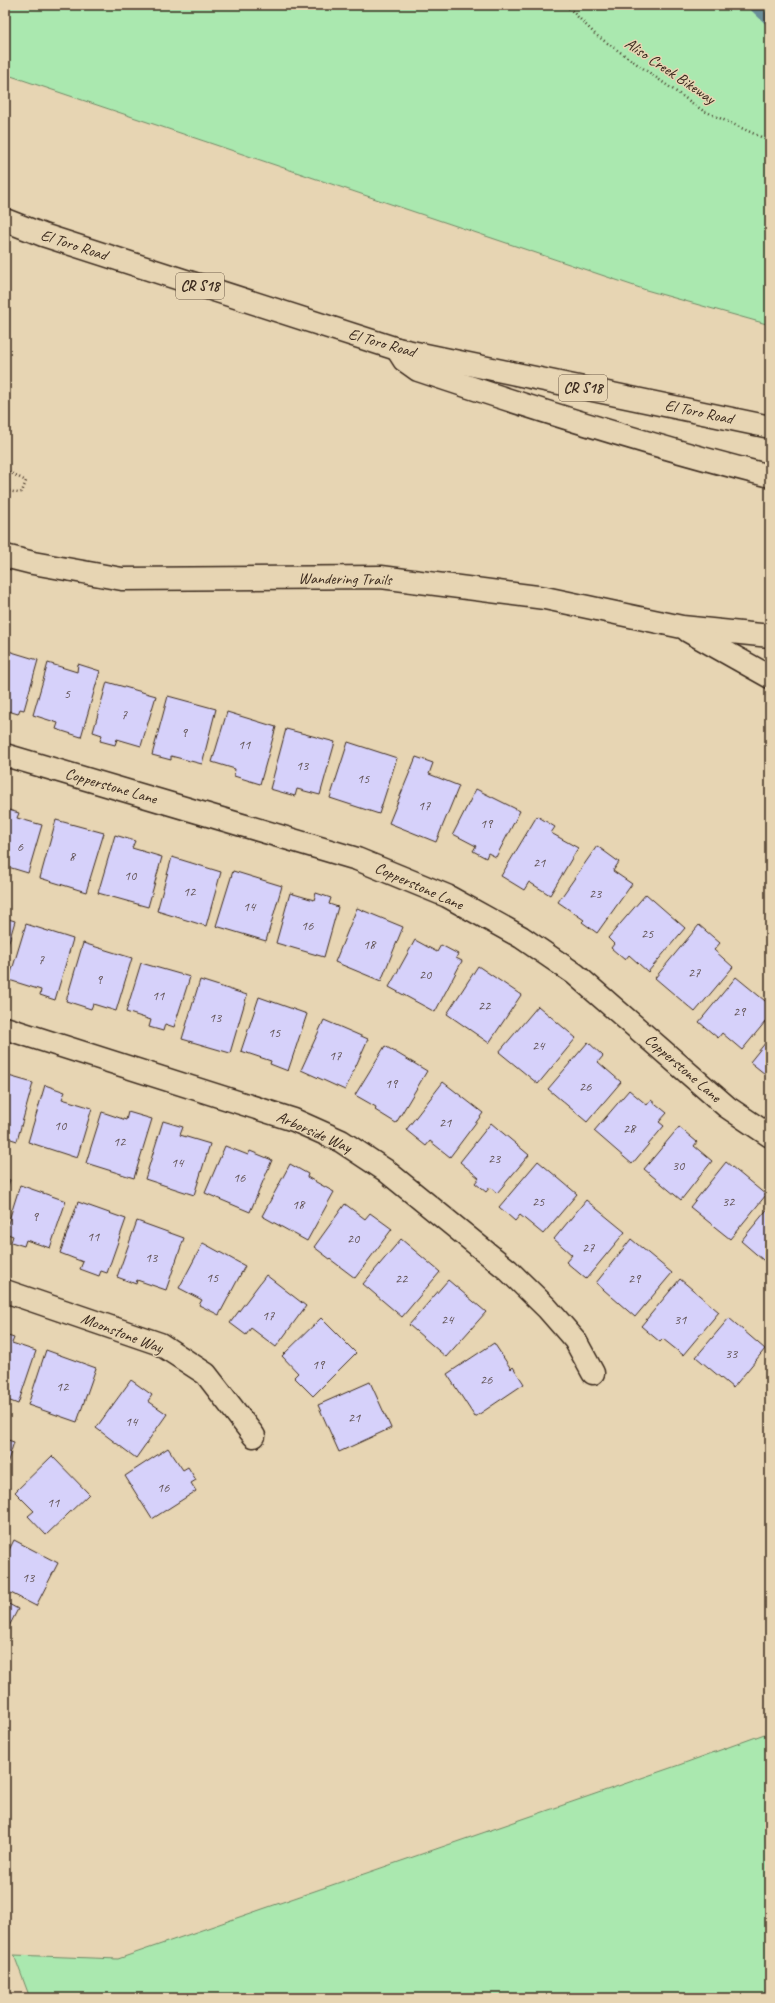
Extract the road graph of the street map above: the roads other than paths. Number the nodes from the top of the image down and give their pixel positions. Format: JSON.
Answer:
{"nodes":[{"id":1,"x":5,"y":220,"type":"edge"},
{"id":2,"x":397,"y":349,"type":"junction"},
{"id":3,"x":770,"y":428,"type":"edge"},
{"id":4,"x":770,"y":476,"type":"edge"},
{"id":5,"x":5,"y":556,"type":"edge"},
{"id":6,"x":682,"y":627,"type":"junction"},
{"id":7,"x":770,"y":636,"type":"edge"},
{"id":8,"x":770,"y":677,"type":"edge"},
{"id":9,"x":5,"y":755,"type":"edge"},
{"id":10,"x":5,"y":1028,"type":"edge"},
{"id":11,"x":770,"y":1136,"type":"edge"},
{"id":12,"x":5,"y":1291,"type":"edge"},
{"id":13,"x":593,"y":1373,"type":"dead end"},
{"id":14,"x":254,"y":1436,"type":"dead end"}],
"edges":[{"from":1,"to":2,"type":"street","name":"El Toro Road","number":"CR S18"},
{"from":2,"to":3,"type":"street","name":"El Toro Road","number":"CR S18"},
{"from":2,"to":4,"type":"street"},
{"from":5,"to":6,"type":"street","name":"Wandering Trails"},
{"from":6,"to":7,"type":"street","name":"Wandering Trails"},
{"from":6,"to":8,"type":"street","name":"Wandering Trails"},
{"from":9,"to":11,"type":"street","name":"Copperstone Lane"},
{"from":10,"to":13,"type":"street","name":"Arborside Way"},
{"from":12,"to":14,"type":"street","name":"Moonstone Way"}]}
